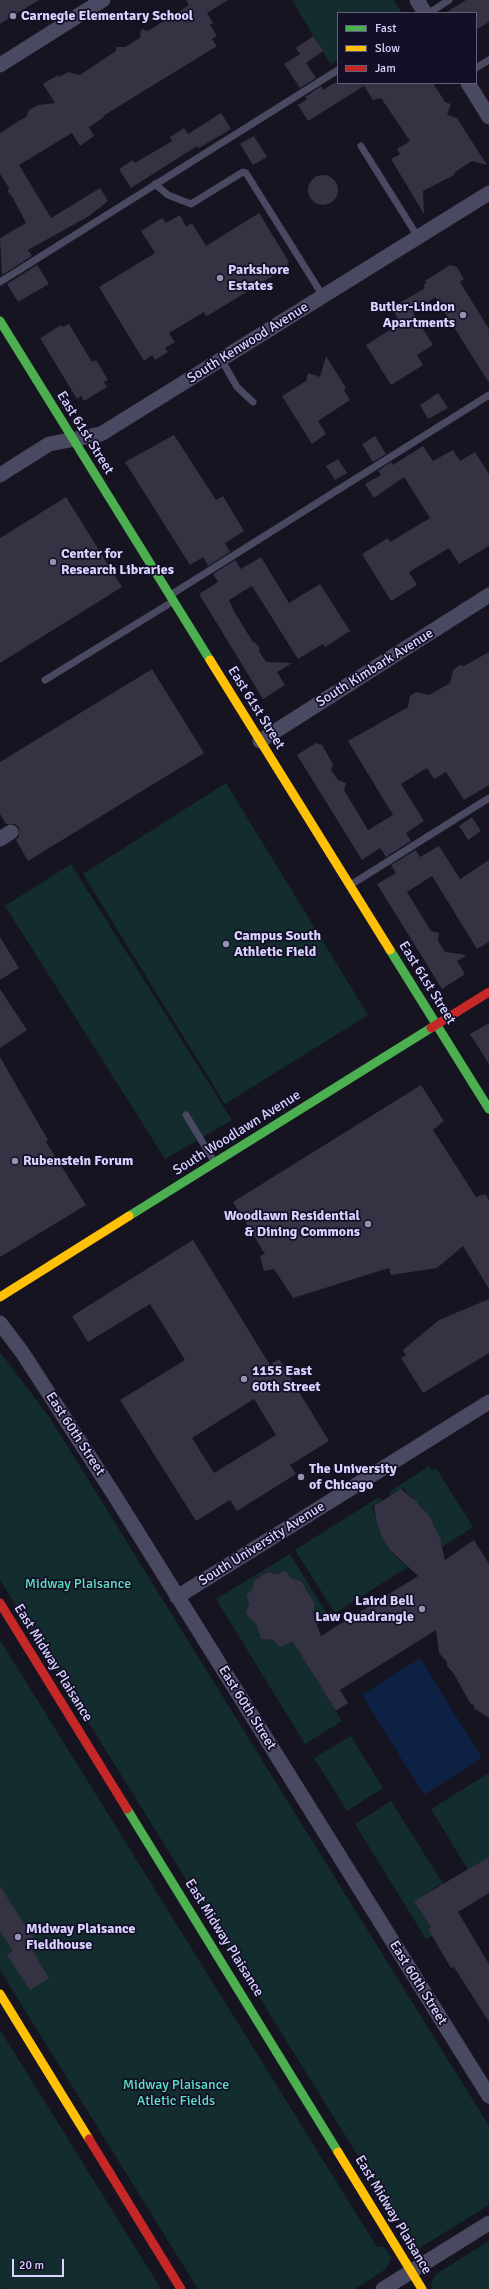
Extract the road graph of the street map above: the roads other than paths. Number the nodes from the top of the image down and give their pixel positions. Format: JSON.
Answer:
{"nodes":[{"id":1,"x":102,"y":0,"type":"edge"},
{"id":2,"x":417,"y":0,"type":"edge"},
{"id":3,"x":449,"y":0,"type":"edge"},
{"id":4,"x":424,"y":12,"type":"edge"},
{"id":5,"x":431,"y":12,"type":"edge"},
{"id":6,"x":489,"y":60,"type":"edge"},
{"id":7,"x":0,"y":65,"type":"edge"},
{"id":8,"x":477,"y":67,"type":"edge"},
{"id":9,"x":337,"y":71,"type":"edge"},
{"id":10,"x":469,"y":84,"type":"edge"},
{"id":11,"x":489,"y":117,"type":"edge"},
{"id":12,"x":361,"y":146,"type":"dead end"},
{"id":13,"x":156,"y":184,"type":"junction"},
{"id":14,"x":489,"y":193,"type":"edge"},
{"id":15,"x":418,"y":237,"type":"junction"},
{"id":16,"x":0,"y":282,"type":"edge"},
{"id":17,"x":323,"y":296,"type":"junction"},
{"id":18,"x":0,"y":321,"type":"edge"},
{"id":19,"x":221,"y":359,"type":"junction"},
{"id":20,"x":489,"y":395,"type":"edge"},
{"id":21,"x":253,"y":402,"type":"dead end"},
{"id":22,"x":73,"y":440,"type":"junction"},
{"id":23,"x":0,"y":475,"type":"edge"},
{"id":24,"x":489,"y":595,"type":"edge"},
{"id":25,"x":172,"y":598,"type":"junction"},
{"id":26,"x":45,"y":680,"type":"dead end"},
{"id":27,"x":260,"y":741,"type":"junction"},
{"id":28,"x":489,"y":798,"type":"edge"},
{"id":29,"x":350,"y":885,"type":"junction"},
{"id":30,"x":489,"y":992,"type":"edge"},
{"id":31,"x":436,"y":1024,"type":"junction"},
{"id":32,"x":489,"y":1109,"type":"edge"},
{"id":33,"x":186,"y":1115,"type":"dead end"},
{"id":34,"x":215,"y":1163,"type":"junction"},
{"id":35,"x":0,"y":1297,"type":"edge"},
{"id":36,"x":0,"y":1324,"type":"edge"},
{"id":37,"x":489,"y":1402,"type":"edge"},
{"id":38,"x":177,"y":1597,"type":"junction"},
{"id":39,"x":0,"y":1603,"type":"edge"},
{"id":40,"x":0,"y":1994,"type":"edge"},
{"id":41,"x":489,"y":2096,"type":"edge"},
{"id":42,"x":489,"y":2223,"type":"edge"},
{"id":43,"x":411,"y":2272,"type":"junction"},
{"id":44,"x":181,"y":2289,"type":"edge"},
{"id":45,"x":383,"y":2289,"type":"edge"},
{"id":46,"x":422,"y":2289,"type":"edge"}],
"edges":[{"from":1,"to":7,"type":"street"},
{"from":2,"to":4,"type":"street"},
{"from":3,"to":5,"type":"lane"},
{"from":6,"to":8,"type":"lane"},
{"from":9,"to":13,"type":"lane"},
{"from":10,"to":11,"type":"street"},
{"from":12,"to":15,"type":"lane"},
{"from":13,"to":16,"type":"lane"},
{"from":13,"to":17,"type":"lane"},
{"from":14,"to":15,"type":"street","name":"South Kenwood Avenue"},
{"from":15,"to":17,"type":"street","name":"South Kenwood Avenue"},
{"from":17,"to":19,"type":"street","name":"South Kenwood Avenue"},
{"from":18,"to":22,"type":"street","name":"East 61st Street"},
{"from":19,"to":21,"type":"lane"},
{"from":19,"to":22,"type":"street","name":"South Kenwood Avenue"},
{"from":20,"to":25,"type":"lane"},
{"from":22,"to":23,"type":"street","name":"South Kenwood Avenue"},
{"from":22,"to":25,"type":"street","name":"East 61st Street"},
{"from":24,"to":27,"type":"street","name":"South Kimbark Avenue"},
{"from":25,"to":26,"type":"lane"},
{"from":25,"to":27,"type":"street","name":"East 61st Street"},
{"from":27,"to":29,"type":"street","name":"East 61st Street"},
{"from":28,"to":29,"type":"lane"},
{"from":29,"to":31,"type":"street","name":"East 61st Street"},
{"from":30,"to":31,"type":"street","name":"South Woodlawn Avenue"},
{"from":31,"to":32,"type":"street","name":"East 61st Street"},
{"from":31,"to":34,"type":"street","name":"South Woodlawn Avenue"},
{"from":33,"to":34,"type":"lane"},
{"from":34,"to":35,"type":"street","name":"South Woodlawn Avenue"},
{"from":36,"to":38,"type":"street","name":"East 60th Street"},
{"from":37,"to":38,"type":"street","name":"South University Avenue"},
{"from":38,"to":41,"type":"street","name":"East 60th Street"},
{"from":39,"to":43,"type":"street","name":"East Midway Plaisance"},
{"from":40,"to":44,"type":"street"},
{"from":42,"to":43,"type":"street"},
{"from":43,"to":45,"type":"street"},
{"from":43,"to":46,"type":"street","name":"East Midway Plaisance"}]}
